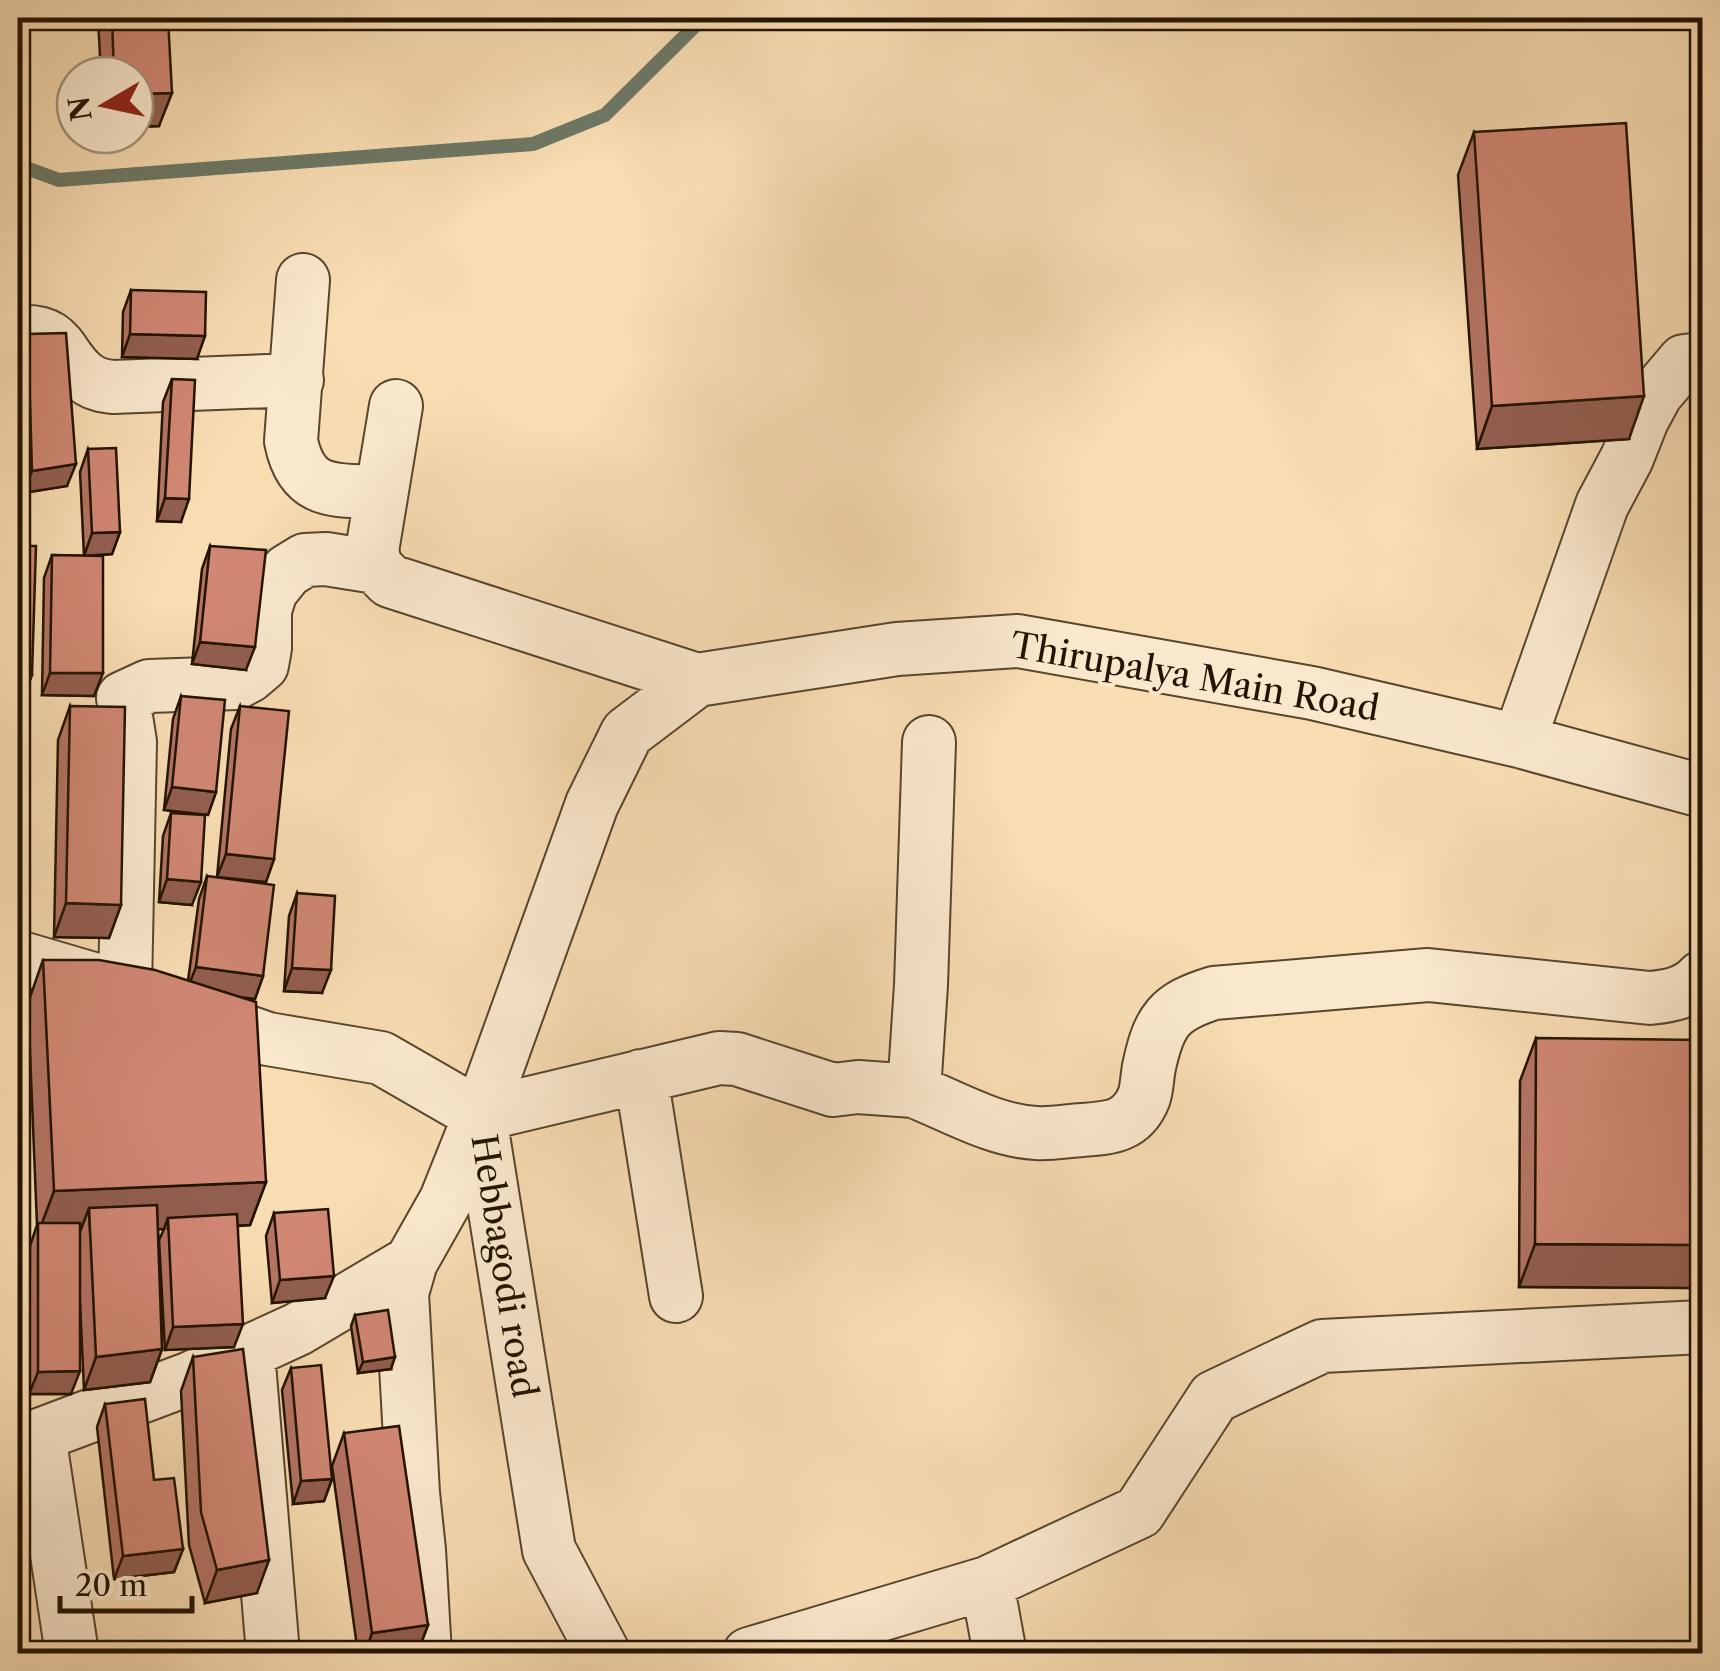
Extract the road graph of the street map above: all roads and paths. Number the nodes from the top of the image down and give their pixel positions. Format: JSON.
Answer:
{"nodes":[{"id":1,"x":303,"y":280,"type":"dead end"},
{"id":2,"x":18,"y":332,"type":"edge"},
{"id":3,"x":1702,"y":359,"type":"edge"},
{"id":4,"x":297,"y":380,"type":"junction"},
{"id":5,"x":396,"y":406,"type":"dead end"},
{"id":6,"x":381,"y":492,"type":"junction"},
{"id":7,"x":376,"y":567,"type":"junction"},
{"id":8,"x":697,"y":680,"type":"junction"},
{"id":9,"x":1519,"y":740,"type":"junction"},
{"id":10,"x":929,"y":742,"type":"dead end"},
{"id":11,"x":1702,"y":791,"type":"edge"},
{"id":12,"x":18,"y":957,"type":"edge"},
{"id":13,"x":1702,"y":977,"type":"edge"},
{"id":14,"x":126,"y":989,"type":"junction"},
{"id":15,"x":641,"y":1076,"type":"junction"},
{"id":16,"x":914,"y":1090,"type":"junction"},
{"id":17,"x":480,"y":1115,"type":"junction"},
{"id":18,"x":410,"y":1262,"type":"junction"},
{"id":19,"x":676,"y":1296,"type":"dead end"},
{"id":20,"x":1702,"y":1327,"type":"edge"},
{"id":21,"x":248,"y":1352,"type":"junction"},
{"id":22,"x":28,"y":1439,"type":"edge"},
{"id":23,"x":986,"y":1583,"type":"junction"},
{"id":24,"x":72,"y":1654,"type":"edge"},
{"id":25,"x":274,"y":1654,"type":"edge"},
{"id":26,"x":426,"y":1654,"type":"edge"},
{"id":27,"x":604,"y":1654,"type":"edge"},
{"id":28,"x":749,"y":1654,"type":"edge"},
{"id":29,"x":1000,"y":1654,"type":"edge"}],
"edges":[{"from":1,"to":4,"type":"street"},
{"from":2,"to":4,"type":"street"},
{"from":3,"to":9,"type":"street"},
{"from":4,"to":6,"type":"street"},
{"from":5,"to":6,"type":"street"},
{"from":6,"to":7,"type":"street"},
{"from":7,"to":8,"type":"street"},
{"from":7,"to":14,"type":"street"},
{"from":8,"to":9,"type":"street","name":"Thirupalya Main Road"},
{"from":8,"to":17,"type":"street","name":"Thirupalya Main Road"},
{"from":9,"to":11,"type":"street","name":"Thirupalya Main Road"},
{"from":10,"to":16,"type":"street"},
{"from":12,"to":14,"type":"street","name":"Hebbagodi road"},
{"from":13,"to":16,"type":"street"},
{"from":14,"to":17,"type":"street","name":"Hebbagodi road"},
{"from":15,"to":16,"type":"street"},
{"from":15,"to":17,"type":"street"},
{"from":15,"to":19,"type":"street"},
{"from":17,"to":18,"type":"street","name":"Thirupalya Main Road"},
{"from":17,"to":27,"type":"street","name":"Hebbagodi road"},
{"from":18,"to":21,"type":"street"},
{"from":18,"to":26,"type":"street"},
{"from":20,"to":23,"type":"street"},
{"from":21,"to":22,"type":"street"},
{"from":21,"to":25,"type":"street"},
{"from":22,"to":24,"type":"street"},
{"from":23,"to":28,"type":"street"},
{"from":23,"to":29,"type":"street"}]}
